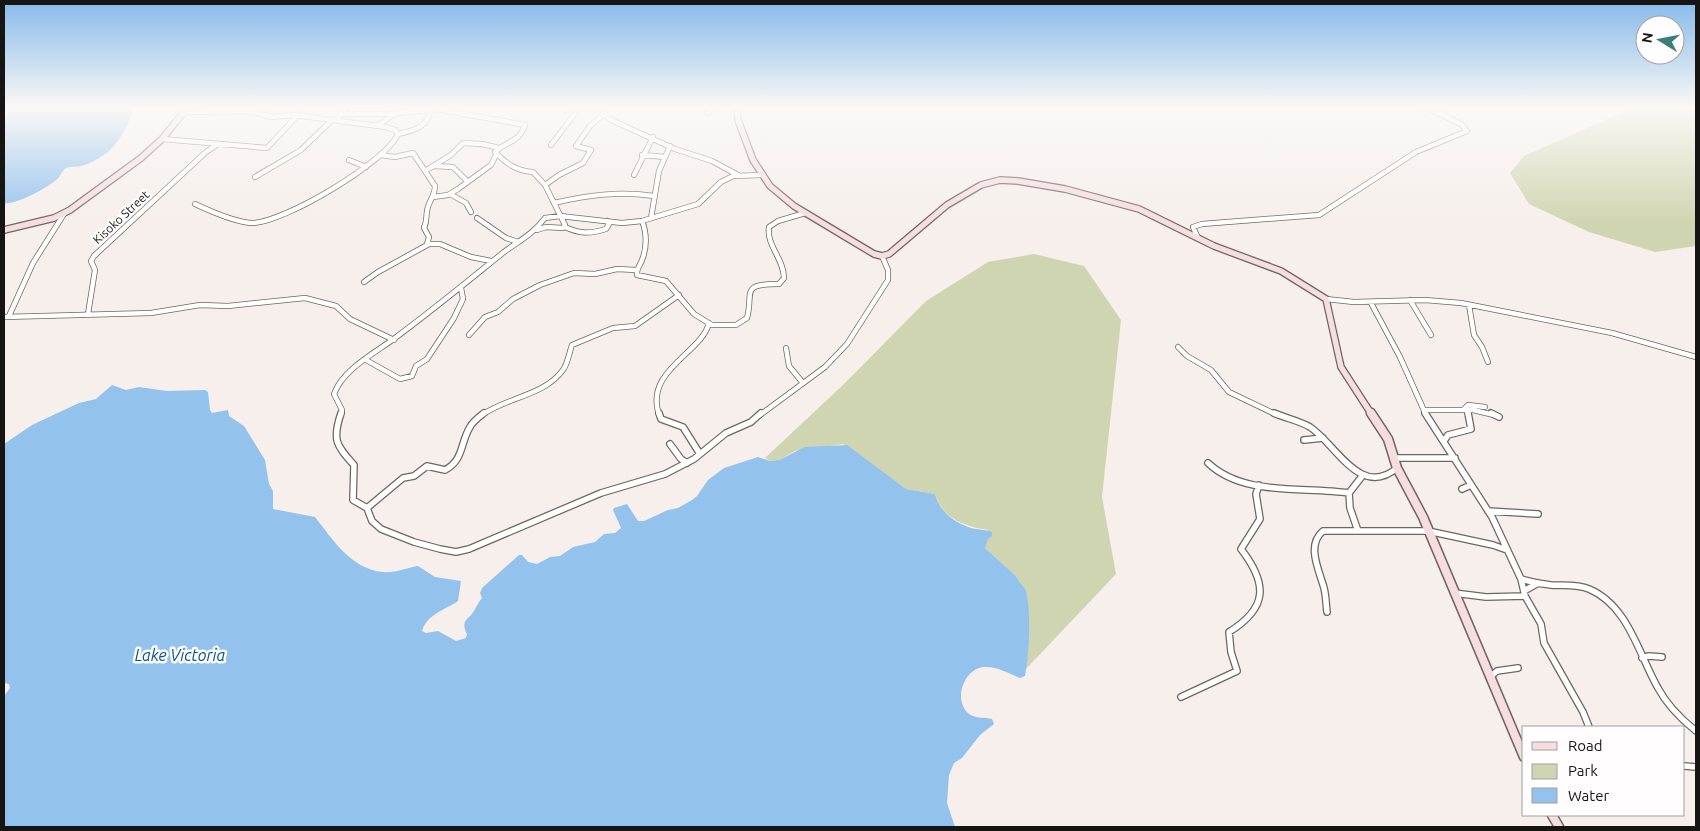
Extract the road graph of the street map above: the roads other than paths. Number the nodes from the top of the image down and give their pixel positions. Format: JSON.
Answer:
{"nodes":[{"id":1,"x":155,"y":146,"type":"edge"},
{"id":2,"x":207,"y":146,"type":"edge"},
{"id":3,"x":215,"y":146,"type":"edge"},
{"id":4,"x":240,"y":146,"type":"edge"},
{"id":5,"x":269,"y":146,"type":"edge"},
{"id":6,"x":306,"y":146,"type":"edge"},
{"id":7,"x":388,"y":146,"type":"edge"},
{"id":8,"x":460,"y":146,"type":"edge"},
{"id":9,"x":490,"y":146,"type":"edge"},
{"id":10,"x":504,"y":146,"type":"edge"},
{"id":11,"x":576,"y":146,"type":"edge"},
{"id":12,"x":648,"y":146,"type":"edge"},
{"id":13,"x":670,"y":146,"type":"joint"},
{"id":14,"x":748,"y":146,"type":"edge"},
{"id":15,"x":1431,"y":146,"type":"edge"},
{"id":16,"x":499,"y":148,"type":"junction"},
{"id":17,"x":206,"y":152,"type":"junction"},
{"id":18,"x":496,"y":154,"type":"junction"},
{"id":19,"x":380,"y":155,"type":"junction"},
{"id":20,"x":642,"y":155,"type":"junction"},
{"id":21,"x":666,"y":157,"type":"junction"},
{"id":22,"x":349,"y":160,"type":"dead end"},
{"id":23,"x":433,"y":166,"type":"junction"},
{"id":24,"x":366,"y":167,"type":"junction"},
{"id":25,"x":425,"y":171,"type":"junction"},
{"id":26,"x":634,"y":175,"type":"dead end"},
{"id":27,"x":738,"y":175,"type":"junction"},
{"id":28,"x":761,"y":175,"type":"junction"},
{"id":29,"x":255,"y":177,"type":"dead end"},
{"id":30,"x":467,"y":181,"type":"junction"},
{"id":31,"x":546,"y":185,"type":"junction"},
{"id":32,"x":450,"y":194,"type":"junction"},
{"id":33,"x":654,"y":196,"type":"junction"},
{"id":34,"x":433,"y":197,"type":"junction"},
{"id":35,"x":554,"y":203,"type":"junction"},
{"id":36,"x":195,"y":204,"type":"dead end"},
{"id":37,"x":471,"y":212,"type":"dead end"},
{"id":38,"x":805,"y":213,"type":"junction"},
{"id":39,"x":64,"y":214,"type":"junction"},
{"id":40,"x":560,"y":216,"type":"junction"},
{"id":41,"x":478,"y":218,"type":"dead end"},
{"id":42,"x":651,"y":218,"type":"junction"},
{"id":43,"x":607,"y":221,"type":"junction"},
{"id":44,"x":642,"y":221,"type":"junction"},
{"id":45,"x":565,"y":227,"type":"junction"},
{"id":46,"x":4,"y":230,"type":"edge"},
{"id":47,"x":534,"y":232,"type":"junction"},
{"id":48,"x":1198,"y":239,"type":"junction"},
{"id":49,"x":518,"y":242,"type":"junction"},
{"id":50,"x":426,"y":244,"type":"junction"},
{"id":51,"x":882,"y":256,"type":"junction"},
{"id":52,"x":492,"y":261,"type":"junction"},
{"id":53,"x":636,"y":270,"type":"junction"},
{"id":54,"x":364,"y":282,"type":"dead end"},
{"id":55,"x":461,"y":288,"type":"junction"},
{"id":56,"x":679,"y":295,"type":"junction"},
{"id":57,"x":1326,"y":299,"type":"junction"},
{"id":58,"x":1410,"y":300,"type":"junction"},
{"id":59,"x":672,"y":301,"type":"junction"},
{"id":60,"x":684,"y":301,"type":"junction"},
{"id":61,"x":1371,"y":303,"type":"junction"},
{"id":62,"x":1468,"y":305,"type":"junction"},
{"id":63,"x":88,"y":314,"type":"junction"},
{"id":64,"x":6,"y":317,"type":"edge"},
{"id":65,"x":709,"y":323,"type":"junction"},
{"id":66,"x":469,"y":335,"type":"dead end"},
{"id":67,"x":1431,"y":335,"type":"dead end"},
{"id":68,"x":394,"y":340,"type":"junction"},
{"id":69,"x":1178,"y":347,"type":"dead end"},
{"id":70,"x":786,"y":348,"type":"dead end"},
{"id":71,"x":1696,"y":357,"type":"edge"},
{"id":72,"x":366,"y":360,"type":"junction"},
{"id":73,"x":1488,"y":362,"type":"dead end"},
{"id":74,"x":803,"y":383,"type":"junction"},
{"id":75,"x":1485,"y":407,"type":"dead end"},
{"id":76,"x":1425,"y":410,"type":"junction"},
{"id":77,"x":1465,"y":410,"type":"junction"},
{"id":78,"x":1499,"y":417,"type":"dead end"},
{"id":79,"x":1323,"y":438,"type":"junction"},
{"id":80,"x":1304,"y":440,"type":"dead end"},
{"id":81,"x":1444,"y":441,"type":"junction"},
{"id":82,"x":670,"y":444,"type":"dead end"},
{"id":83,"x":700,"y":454,"type":"junction"},
{"id":84,"x":1394,"y":458,"type":"junction"},
{"id":85,"x":1455,"y":458,"type":"junction"},
{"id":86,"x":687,"y":463,"type":"junction"},
{"id":87,"x":1208,"y":463,"type":"dead end"},
{"id":88,"x":1397,"y":468,"type":"junction"},
{"id":89,"x":1362,"y":475,"type":"junction"},
{"id":90,"x":1258,"y":485,"type":"junction"},
{"id":91,"x":1471,"y":485,"type":"junction"},
{"id":92,"x":1462,"y":489,"type":"dead end"},
{"id":93,"x":1348,"y":493,"type":"junction"},
{"id":94,"x":367,"y":508,"type":"junction"},
{"id":95,"x":1488,"y":510,"type":"junction"},
{"id":96,"x":1538,"y":514,"type":"dead end"},
{"id":97,"x":1428,"y":531,"type":"junction"},
{"id":98,"x":1358,"y":532,"type":"junction"},
{"id":99,"x":1507,"y":550,"type":"junction"},
{"id":100,"x":1522,"y":579,"type":"junction"},
{"id":101,"x":1538,"y":583,"type":"junction"},
{"id":102,"x":1454,"y":593,"type":"junction"},
{"id":103,"x":1524,"y":594,"type":"junction"},
{"id":104,"x":1327,"y":612,"type":"dead end"},
{"id":105,"x":1662,"y":657,"type":"dead end"},
{"id":106,"x":1642,"y":658,"type":"junction"},
{"id":107,"x":1518,"y":668,"type":"dead end"},
{"id":108,"x":1490,"y":678,"type":"junction"},
{"id":109,"x":1181,"y":697,"type":"dead end"},
{"id":110,"x":1589,"y":726,"type":"edge"},
{"id":111,"x":1696,"y":731,"type":"edge"},
{"id":112,"x":1522,"y":753,"type":"edge"},
{"id":113,"x":1553,"y":816,"type":"edge"},
{"id":114,"x":1559,"y":827,"type":"edge"}],
"edges":[{"from":1,"to":39,"type":"main road"},
{"from":2,"to":17,"type":"street"},
{"from":3,"to":17,"type":"street","name":"Kisoko Street"},
{"from":4,"to":5,"type":"street"},
{"from":6,"to":29,"type":"street"},
{"from":7,"to":19,"type":"street"},
{"from":8,"to":23,"type":"street"},
{"from":9,"to":16,"type":"street"},
{"from":10,"to":16,"type":"street"},
{"from":11,"to":31,"type":"street"},
{"from":12,"to":20,"type":"street"},
{"from":13,"to":21,"type":"street"},
{"from":13,"to":27,"type":"street"},
{"from":14,"to":28,"type":"main road"},
{"from":15,"to":48,"type":"street"},
{"from":16,"to":18,"type":"street"},
{"from":17,"to":63,"type":"street","name":"Kisoko Street"},
{"from":18,"to":30,"type":"street"},
{"from":18,"to":31,"type":"street"},
{"from":19,"to":24,"type":"street"},
{"from":19,"to":25,"type":"street"},
{"from":20,"to":21,"type":"street"},
{"from":20,"to":26,"type":"street"},
{"from":21,"to":33,"type":"street"},
{"from":22,"to":24,"type":"street"},
{"from":23,"to":25,"type":"street"},
{"from":23,"to":30,"type":"street"},
{"from":24,"to":36,"type":"street"},
{"from":25,"to":34,"type":"street"},
{"from":27,"to":28,"type":"street"},
{"from":27,"to":42,"type":"street"},
{"from":28,"to":38,"type":"main road"},
{"from":30,"to":32,"type":"street"},
{"from":31,"to":35,"type":"street"},
{"from":32,"to":34,"type":"street"},
{"from":32,"to":37,"type":"street"},
{"from":33,"to":35,"type":"street"},
{"from":33,"to":42,"type":"street"},
{"from":34,"to":50,"type":"street"},
{"from":35,"to":40,"type":"street"},
{"from":38,"to":51,"type":"main road"},
{"from":38,"to":65,"type":"street"},
{"from":39,"to":46,"type":"main road"},
{"from":39,"to":64,"type":"street"},
{"from":40,"to":43,"type":"street"},
{"from":40,"to":45,"type":"street"},
{"from":40,"to":47,"type":"street"},
{"from":41,"to":49,"type":"street"},
{"from":42,"to":44,"type":"street"},
{"from":43,"to":44,"type":"street"},
{"from":43,"to":45,"type":"street"},
{"from":44,"to":53,"type":"street"},
{"from":45,"to":47,"type":"street"},
{"from":47,"to":49,"type":"street"},
{"from":48,"to":51,"type":"main road"},
{"from":48,"to":57,"type":"main road"},
{"from":49,"to":52,"type":"street"},
{"from":50,"to":52,"type":"street"},
{"from":50,"to":54,"type":"street"},
{"from":51,"to":74,"type":"street"},
{"from":52,"to":55,"type":"street"},
{"from":53,"to":56,"type":"street"},
{"from":53,"to":66,"type":"street"},
{"from":55,"to":68,"type":"street"},
{"from":55,"to":72,"type":"street"},
{"from":56,"to":59,"type":"street"},
{"from":56,"to":60,"type":"street"},
{"from":57,"to":61,"type":"street"},
{"from":57,"to":84,"type":"main road"},
{"from":58,"to":61,"type":"street"},
{"from":58,"to":62,"type":"street"},
{"from":58,"to":67,"type":"street"},
{"from":59,"to":60,"type":"street"},
{"from":59,"to":94,"type":"street"},
{"from":60,"to":65,"type":"street"},
{"from":61,"to":76,"type":"street"},
{"from":62,"to":71,"type":"street"},
{"from":62,"to":73,"type":"street"},
{"from":63,"to":64,"type":"street"},
{"from":63,"to":68,"type":"street"},
{"from":65,"to":83,"type":"street"},
{"from":68,"to":72,"type":"street"},
{"from":69,"to":79,"type":"street"},
{"from":70,"to":74,"type":"street"},
{"from":72,"to":94,"type":"street"},
{"from":74,"to":83,"type":"street"},
{"from":75,"to":77,"type":"street"},
{"from":76,"to":77,"type":"street"},
{"from":76,"to":81,"type":"street"},
{"from":77,"to":78,"type":"street"},
{"from":77,"to":81,"type":"street"},
{"from":79,"to":80,"type":"street"},
{"from":79,"to":89,"type":"street"},
{"from":81,"to":85,"type":"street"},
{"from":82,"to":86,"type":"street"},
{"from":83,"to":86,"type":"street"},
{"from":84,"to":85,"type":"street"},
{"from":84,"to":88,"type":"main road"},
{"from":85,"to":91,"type":"street"},
{"from":86,"to":94,"type":"street"},
{"from":87,"to":90,"type":"street"},
{"from":88,"to":89,"type":"street"},
{"from":88,"to":97,"type":"main road"},
{"from":89,"to":93,"type":"street"},
{"from":90,"to":93,"type":"street"},
{"from":90,"to":109,"type":"street"},
{"from":91,"to":92,"type":"street"},
{"from":91,"to":95,"type":"street"},
{"from":93,"to":98,"type":"street"},
{"from":95,"to":96,"type":"street"},
{"from":95,"to":99,"type":"street"},
{"from":97,"to":98,"type":"street"},
{"from":97,"to":99,"type":"street"},
{"from":97,"to":102,"type":"main road"},
{"from":98,"to":104,"type":"street"},
{"from":99,"to":100,"type":"street"},
{"from":100,"to":101,"type":"street"},
{"from":100,"to":103,"type":"street"},
{"from":101,"to":103,"type":"street"},
{"from":101,"to":106,"type":"street"},
{"from":102,"to":103,"type":"street"},
{"from":102,"to":108,"type":"main road"},
{"from":103,"to":110,"type":"street"},
{"from":105,"to":106,"type":"street"},
{"from":106,"to":111,"type":"street"},
{"from":107,"to":108,"type":"street"},
{"from":108,"to":112,"type":"main road"},
{"from":113,"to":114,"type":"main road"}]}
